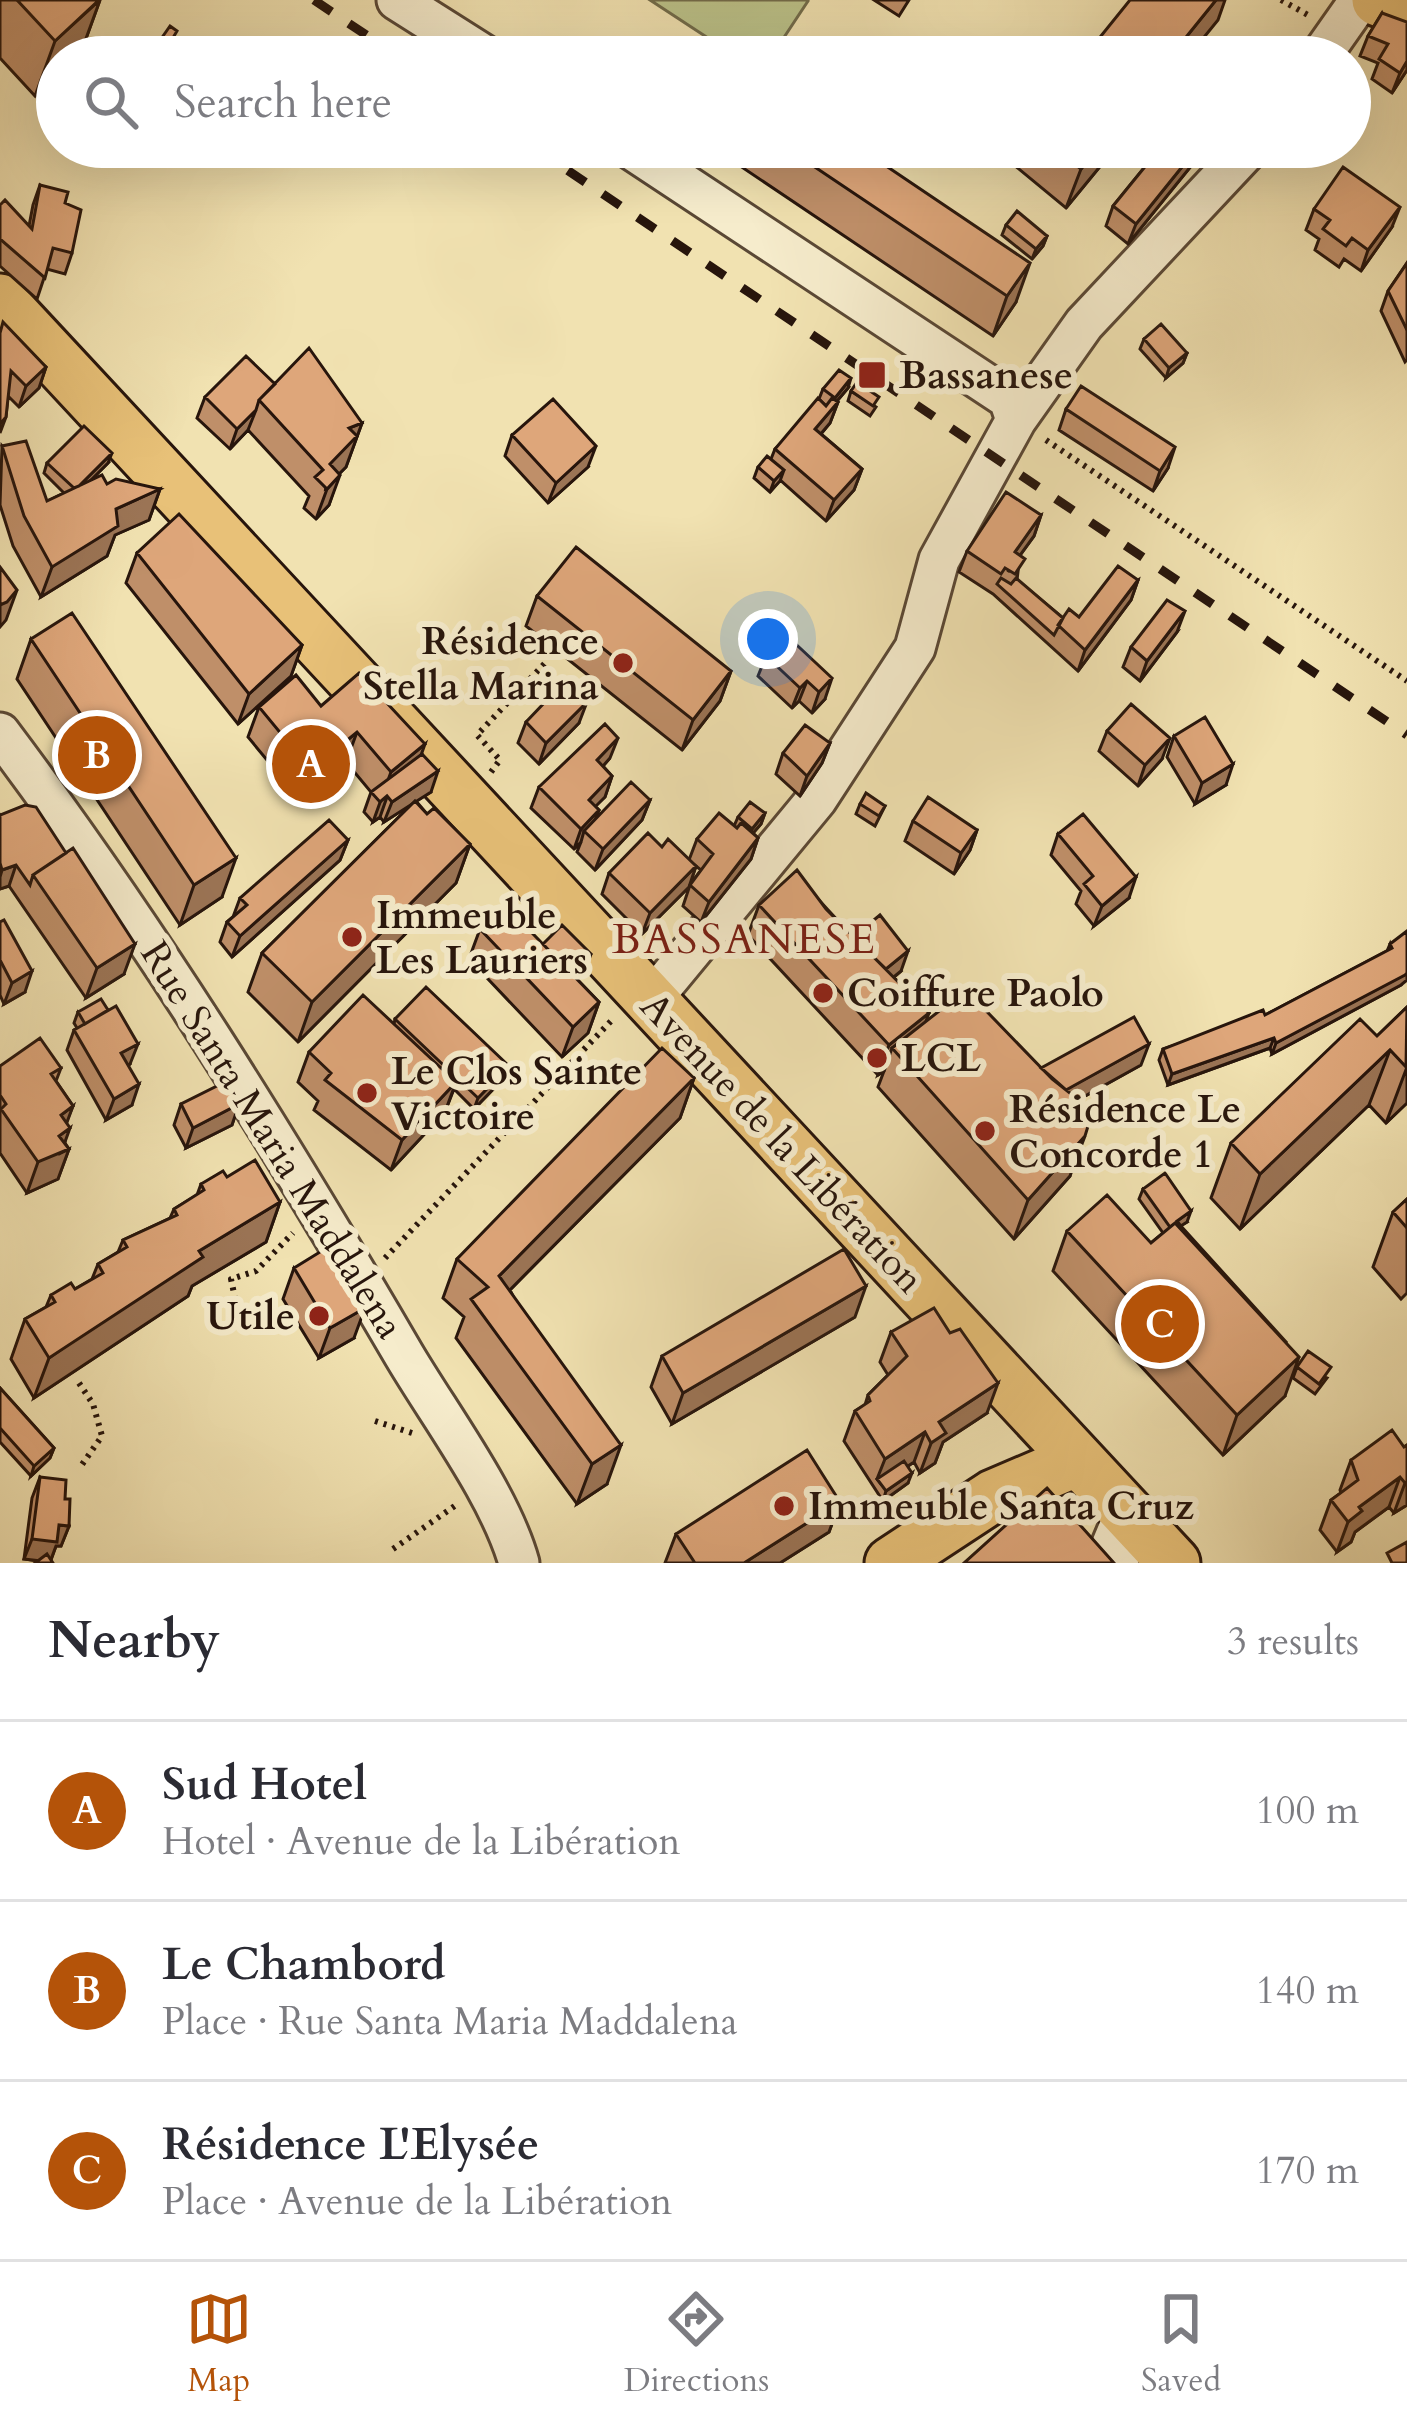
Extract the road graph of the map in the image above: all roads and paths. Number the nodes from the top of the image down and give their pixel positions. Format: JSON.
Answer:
{"nodes":[{"id":1,"x":398,"y":0,"type":"edge"},
{"id":2,"x":1360,"y":0,"type":"edge"},
{"id":3,"x":1378,"y":0,"type":"edge"},
{"id":4,"x":1407,"y":11,"type":"edge"},
{"id":5,"x":454,"y":36,"type":"edge"},
{"id":6,"x":1335,"y":36,"type":"edge"},
{"id":7,"x":660,"y":168,"type":"edge"},
{"id":8,"x":1230,"y":168,"type":"edge"},
{"id":9,"x":0,"y":301,"type":"edge"},
{"id":10,"x":1016,"y":420,"type":"junction"},
{"id":11,"x":547,"y":661,"type":"dead end"},
{"id":12,"x":1407,"y":681,"type":"edge"},
{"id":13,"x":0,"y":734,"type":"edge"},
{"id":14,"x":488,"y":774,"type":"dead end"},
{"id":15,"x":16,"y":786,"type":"edge"},
{"id":16,"x":644,"y":993,"type":"junction"},
{"id":17,"x":317,"y":1209,"type":"junction"},
{"id":18,"x":362,"y":1282,"type":"junction"},
{"id":19,"x":237,"y":1308,"type":"dead end"},
{"id":20,"x":79,"y":1383,"type":"dead end"},
{"id":21,"x":1033,"y":1414,"type":"junction"},
{"id":22,"x":375,"y":1421,"type":"dead end"},
{"id":23,"x":414,"y":1433,"type":"dead end"},
{"id":24,"x":1076,"y":1462,"type":"junction"},
{"id":25,"x":81,"y":1466,"type":"dead end"},
{"id":26,"x":482,"y":1487,"type":"junction"},
{"id":27,"x":992,"y":1496,"type":"junction"},
{"id":28,"x":1122,"y":1538,"type":"edge"},
{"id":29,"x":393,"y":1549,"type":"dead end"},
{"id":30,"x":519,"y":1563,"type":"edge"},
{"id":31,"x":891,"y":1563,"type":"edge"},
{"id":32,"x":1174,"y":1563,"type":"edge"}],
"edges":[{"from":1,"to":5,"type":"street"},
{"from":2,"to":6,"type":"street"},
{"from":3,"to":4,"type":"main road"},
{"from":7,"to":10,"type":"street"},
{"from":8,"to":10,"type":"street"},
{"from":9,"to":16,"type":"main road","name":"Avenue de la Libération"},
{"from":10,"to":12,"type":"path"},
{"from":10,"to":16,"type":"street"},
{"from":11,"to":14,"type":"path"},
{"from":13,"to":15,"type":"street","name":"Rue Santa Maria Maddalena"},
{"from":15,"to":17,"type":"street","name":"Rue Santa Maria Maddalena"},
{"from":16,"to":18,"type":"path"},
{"from":16,"to":21,"type":"main road","name":"Avenue de la Libération"},
{"from":17,"to":18,"type":"street","name":"Rue Santa Maria Maddalena"},
{"from":17,"to":19,"type":"path"},
{"from":18,"to":26,"type":"street","name":"Rue Santa Maria Maddalena"},
{"from":20,"to":25,"type":"path"},
{"from":21,"to":24,"type":"main road","name":"Avenue de la Libération"},
{"from":21,"to":27,"type":"main road"},
{"from":22,"to":23,"type":"path"},
{"from":24,"to":27,"type":"main road"},
{"from":24,"to":28,"type":"main road","name":"Avenue de la Libération"},
{"from":26,"to":29,"type":"path"},
{"from":26,"to":30,"type":"street","name":"Rue Santa Maria Maddalena"},
{"from":27,"to":31,"type":"main road"},
{"from":28,"to":32,"type":"main road","name":"Avenue de la Libération"}]}
